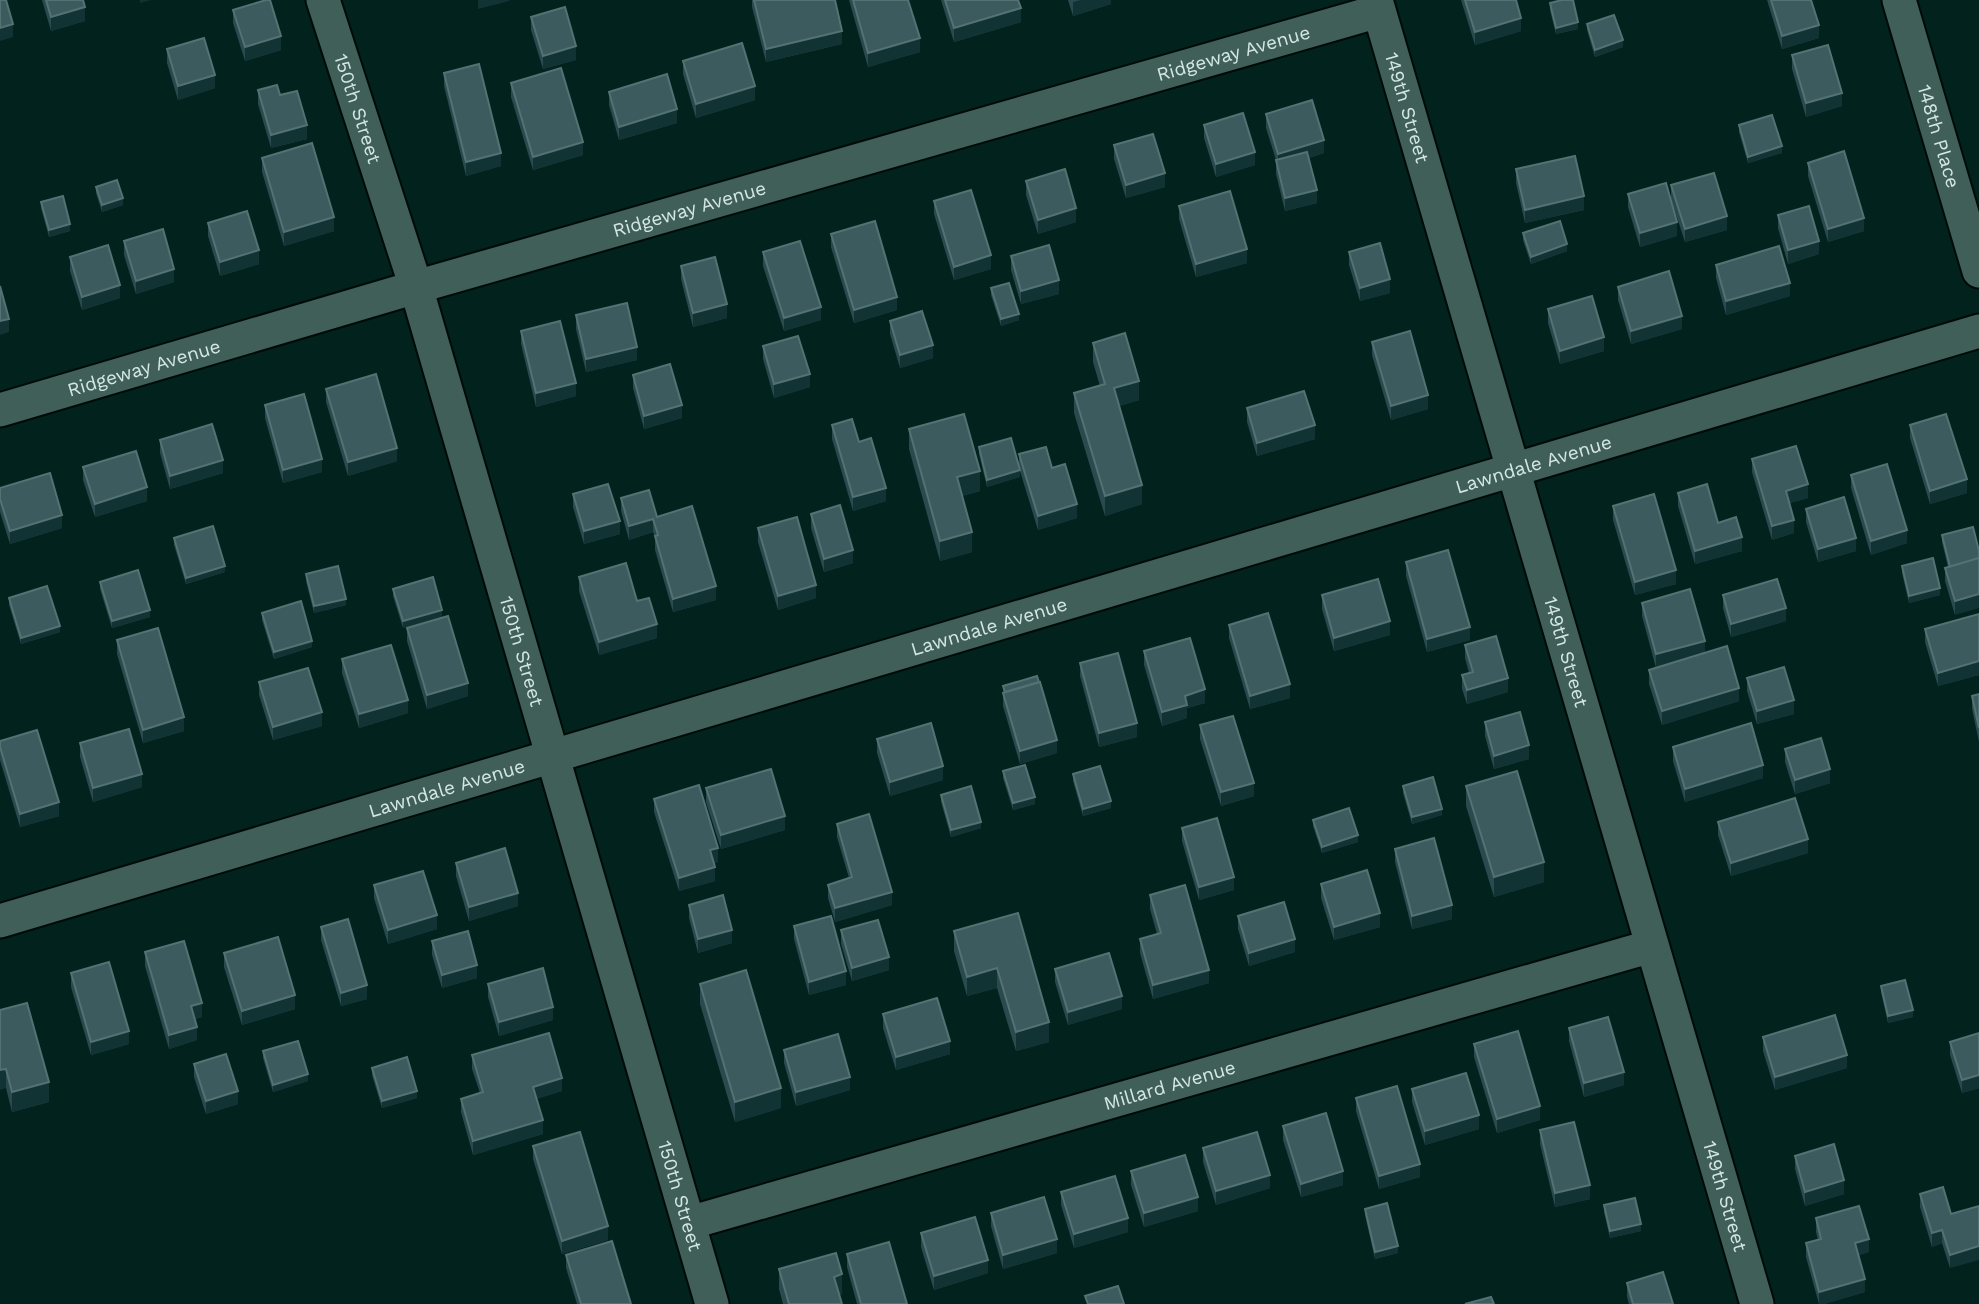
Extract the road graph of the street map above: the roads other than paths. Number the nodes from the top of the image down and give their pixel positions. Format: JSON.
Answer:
{"nodes":[{"id":1,"x":323,"y":0,"type":"edge"},
{"id":2,"x":1899,"y":0,"type":"edge"},
{"id":3,"x":1378,"y":5,"type":"edge"},
{"id":4,"x":1979,"y":271,"type":"edge"},
{"id":5,"x":416,"y":287,"type":"junction"},
{"id":6,"x":1979,"y":331,"type":"edge"},
{"id":7,"x":0,"y":410,"type":"edge"},
{"id":8,"x":1513,"y":470,"type":"junction"},
{"id":9,"x":554,"y":756,"type":"junction"},
{"id":10,"x":0,"y":921,"type":"edge"},
{"id":11,"x":1652,"y":946,"type":"junction"},
{"id":12,"x":689,"y":1223,"type":"junction"},
{"id":13,"x":712,"y":1304,"type":"edge"},
{"id":14,"x":1757,"y":1304,"type":"edge"}],
"edges":[{"from":1,"to":5,"type":"street","name":"150th Street"},
{"from":2,"to":4,"type":"street","name":"148th Place"},
{"from":3,"to":5,"type":"street","name":"Ridgeway Avenue"},
{"from":3,"to":8,"type":"street","name":"149th Street"},
{"from":5,"to":7,"type":"street","name":"Ridgeway Avenue"},
{"from":5,"to":9,"type":"street","name":"150th Street"},
{"from":6,"to":8,"type":"street","name":"Lawndale Avenue"},
{"from":8,"to":9,"type":"street","name":"Lawndale Avenue"},
{"from":8,"to":11,"type":"street","name":"149th Street"},
{"from":9,"to":10,"type":"street","name":"Lawndale Avenue"},
{"from":9,"to":12,"type":"street","name":"150th Street"},
{"from":11,"to":12,"type":"street","name":"Millard Avenue"},
{"from":11,"to":14,"type":"street","name":"149th Street"},
{"from":12,"to":13,"type":"street","name":"150th Street"}]}
